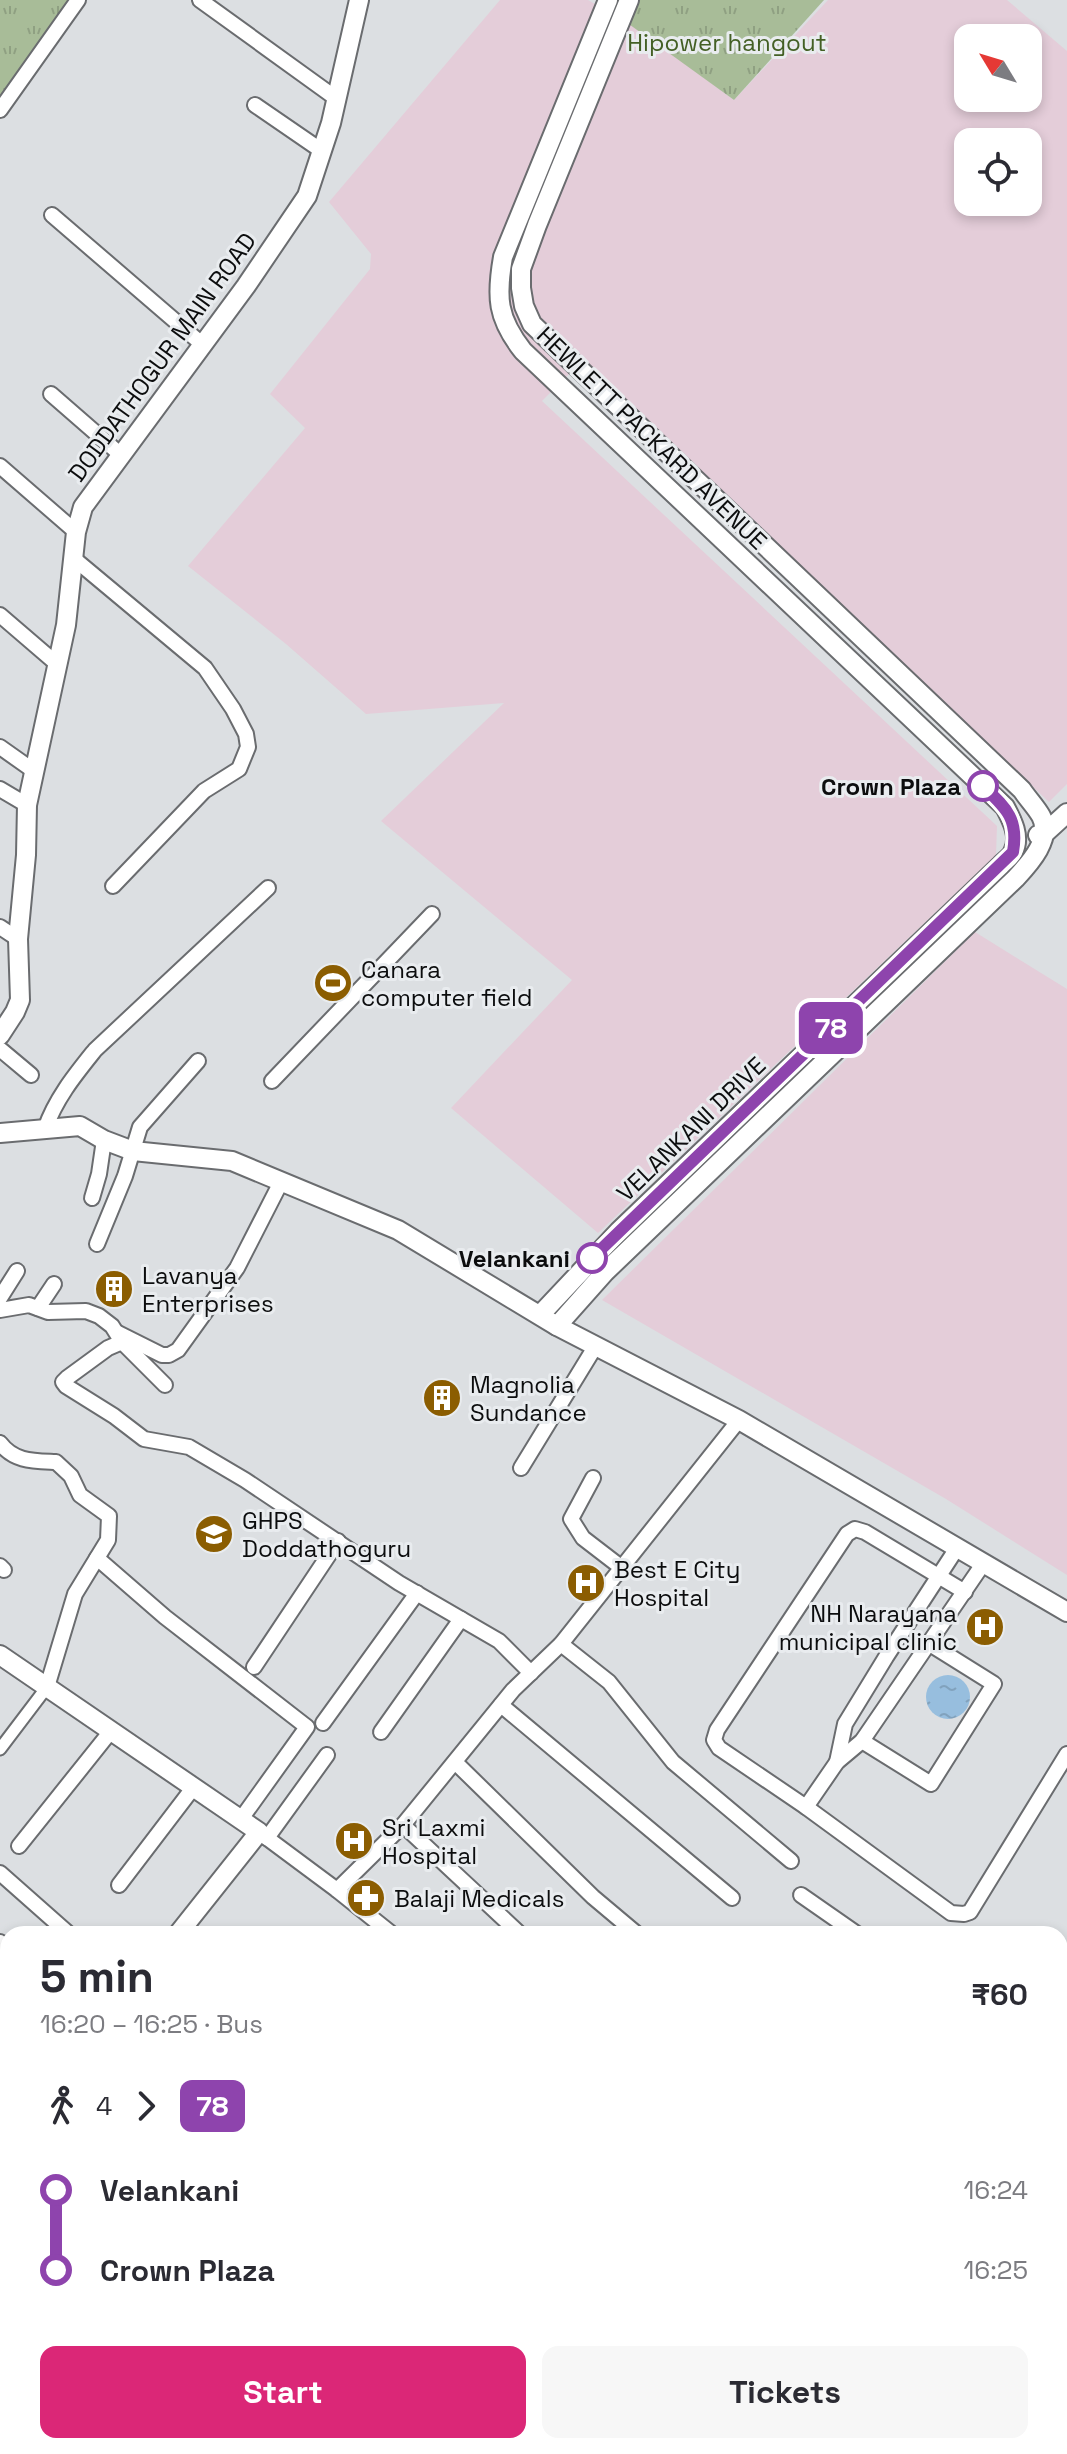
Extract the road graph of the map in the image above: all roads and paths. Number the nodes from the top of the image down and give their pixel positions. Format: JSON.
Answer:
{"nodes":[{"id":1,"x":78,"y":0,"type":"edge"},
{"id":2,"x":200,"y":0,"type":"edge"},
{"id":3,"x":359,"y":0,"type":"edge"},
{"id":4,"x":608,"y":0,"type":"edge"},
{"id":5,"x":629,"y":0,"type":"edge"},
{"id":6,"x":337,"y":99,"type":"junction"},
{"id":7,"x":255,"y":105,"type":"dead end"},
{"id":8,"x":0,"y":110,"type":"edge"},
{"id":9,"x":322,"y":151,"type":"junction"},
{"id":10,"x":52,"y":215,"type":"dead end"},
{"id":11,"x":532,"y":324,"type":"junction"},
{"id":12,"x":510,"y":334,"type":"junction"},
{"id":13,"x":203,"y":345,"type":"junction"},
{"id":14,"x":51,"y":394,"type":"dead end"},
{"id":15,"x":121,"y":455,"type":"junction"},
{"id":16,"x":0,"y":466,"type":"edge"},
{"id":17,"x":76,"y":532,"type":"junction"},
{"id":18,"x":72,"y":557,"type":"junction"},
{"id":19,"x":0,"y":615,"type":"edge"},
{"id":20,"x":57,"y":664,"type":"junction"},
{"id":21,"x":0,"y":747,"type":"edge"},
{"id":22,"x":34,"y":771,"type":"junction"},
{"id":23,"x":0,"y":789,"type":"edge"},
{"id":24,"x":27,"y":805,"type":"junction"},
{"id":25,"x":1067,"y":813,"type":"edge"},
{"id":26,"x":1044,"y":826,"type":"junction"},
{"id":27,"x":1015,"y":834,"type":"junction"},
{"id":28,"x":113,"y":886,"type":"dead end"},
{"id":29,"x":268,"y":888,"type":"dead end"},
{"id":30,"x":432,"y":914,"type":"dead end"},
{"id":31,"x":0,"y":927,"type":"edge"},
{"id":32,"x":18,"y":939,"type":"junction"},
{"id":33,"x":0,"y":1035,"type":"edge"},
{"id":34,"x":0,"y":1049,"type":"edge"},
{"id":35,"x":198,"y":1061,"type":"dead end"},
{"id":36,"x":31,"y":1075,"type":"dead end"},
{"id":37,"x":272,"y":1081,"type":"dead end"},
{"id":38,"x":45,"y":1129,"type":"junction"},
{"id":39,"x":0,"y":1133,"type":"edge"},
{"id":40,"x":104,"y":1140,"type":"junction"},
{"id":41,"x":133,"y":1151,"type":"junction"},
{"id":42,"x":281,"y":1182,"type":"junction"},
{"id":43,"x":92,"y":1198,"type":"dead end"},
{"id":44,"x":97,"y":1244,"type":"dead end"},
{"id":45,"x":17,"y":1271,"type":"dead end"},
{"id":46,"x":54,"y":1284,"type":"dead end"},
{"id":47,"x":0,"y":1298,"type":"edge"},
{"id":48,"x":38,"y":1308,"type":"junction"},
{"id":49,"x":0,"y":1310,"type":"edge"},
{"id":50,"x":540,"y":1315,"type":"junction"},
{"id":51,"x":557,"y":1326,"type":"junction"},
{"id":52,"x":120,"y":1338,"type":"junction"},
{"id":53,"x":595,"y":1347,"type":"junction"},
{"id":54,"x":165,"y":1385,"type":"dead end"},
{"id":55,"x":739,"y":1420,"type":"junction"},
{"id":56,"x":0,"y":1443,"type":"edge"},
{"id":57,"x":521,"y":1468,"type":"dead end"},
{"id":58,"x":593,"y":1478,"type":"dead end"},
{"id":59,"x":338,"y":1541,"type":"junction"},
{"id":60,"x":957,"y":1548,"type":"junction"},
{"id":61,"x":97,"y":1558,"type":"junction"},
{"id":62,"x":983,"y":1564,"type":"junction"},
{"id":63,"x":622,"y":1568,"type":"junction"},
{"id":64,"x":938,"y":1576,"type":"junction"},
{"id":65,"x":965,"y":1592,"type":"junction"},
{"id":66,"x":417,"y":1593,"type":"junction"},
{"id":67,"x":1067,"y":1612,"type":"edge"},
{"id":68,"x":461,"y":1619,"type":"junction"},
{"id":69,"x":561,"y":1644,"type":"junction"},
{"id":70,"x":930,"y":1644,"type":"junction"},
{"id":71,"x":0,"y":1655,"type":"edge"},
{"id":72,"x":886,"y":1657,"type":"junction"},
{"id":73,"x":254,"y":1667,"type":"dead end"},
{"id":74,"x":531,"y":1673,"type":"junction"},
{"id":75,"x":910,"y":1673,"type":"junction"},
{"id":76,"x":47,"y":1687,"type":"junction"},
{"id":77,"x":501,"y":1705,"type":"junction"},
{"id":78,"x":323,"y":1723,"type":"dead end"},
{"id":79,"x":111,"y":1731,"type":"junction"},
{"id":80,"x":381,"y":1732,"type":"dead end"},
{"id":81,"x":862,"y":1741,"type":"junction"},
{"id":82,"x":0,"y":1749,"type":"edge"},
{"id":83,"x":1067,"y":1754,"type":"edge"},
{"id":84,"x":327,"y":1755,"type":"dead end"},
{"id":85,"x":455,"y":1762,"type":"junction"},
{"id":86,"x":837,"y":1762,"type":"junction"},
{"id":87,"x":193,"y":1788,"type":"junction"},
{"id":88,"x":806,"y":1807,"type":"junction"},
{"id":89,"x":241,"y":1819,"type":"junction"},
{"id":90,"x":403,"y":1825,"type":"junction"},
{"id":91,"x":263,"y":1835,"type":"junction"},
{"id":92,"x":19,"y":1846,"type":"dead end"},
{"id":93,"x":791,"y":1861,"type":"dead end"},
{"id":94,"x":0,"y":1873,"type":"edge"},
{"id":95,"x":119,"y":1885,"type":"dead end"},
{"id":96,"x":337,"y":1890,"type":"junction"},
{"id":97,"x":801,"y":1895,"type":"dead end"},
{"id":98,"x":732,"y":1898,"type":"dead end"},
{"id":99,"x":60,"y":1926,"type":"edge"},
{"id":100,"x":185,"y":1926,"type":"edge"},
{"id":101,"x":382,"y":1926,"type":"edge"},
{"id":102,"x":511,"y":1926,"type":"edge"},
{"id":103,"x":627,"y":1926,"type":"edge"},
{"id":104,"x":846,"y":1926,"type":"edge"}],
"edges":[{"from":1,"to":8,"type":"street"},
{"from":2,"to":6,"type":"street"},
{"from":3,"to":6,"type":"street","name":"DODDATHOGUR MAIN ROAD"},
{"from":4,"to":12,"type":"street","name":"HEWLETT PACKARD AVENUE"},
{"from":5,"to":11,"type":"street","name":"HEWLETT PACKARD AVENUE"},
{"from":6,"to":9,"type":"street","name":"DODDATHOGUR MAIN ROAD"},
{"from":7,"to":9,"type":"street"},
{"from":9,"to":13,"type":"street","name":"DODDATHOGUR MAIN ROAD"},
{"from":10,"to":13,"type":"street"},
{"from":11,"to":12,"type":"street"},
{"from":11,"to":26,"type":"street","name":"HEWLETT PACKARD AVENUE"},
{"from":12,"to":27,"type":"street","name":"HEWLETT PACKARD AVENUE"},
{"from":13,"to":15,"type":"street","name":"DODDATHOGUR MAIN ROAD"},
{"from":14,"to":15,"type":"street"},
{"from":15,"to":17,"type":"street","name":"DODDATHOGUR MAIN ROAD"},
{"from":16,"to":17,"type":"street"},
{"from":17,"to":18,"type":"street","name":"DODDATHOGUR MAIN ROAD"},
{"from":18,"to":20,"type":"street","name":"DODDATHOGUR MAIN ROAD"},
{"from":18,"to":28,"type":"street"},
{"from":19,"to":20,"type":"street"},
{"from":20,"to":22,"type":"street","name":"DODDATHOGUR MAIN ROAD"},
{"from":21,"to":22,"type":"street"},
{"from":22,"to":24,"type":"street","name":"DODDATHOGUR MAIN ROAD"},
{"from":23,"to":24,"type":"street"},
{"from":24,"to":32,"type":"street","name":"DODDATHOGUR MAIN ROAD"},
{"from":25,"to":26,"type":"street"},
{"from":26,"to":27,"type":"street"},
{"from":26,"to":51,"type":"street","name":"VELANKANI DRIVE"},
{"from":27,"to":50,"type":"street","name":"VELANKANI DRIVE"},
{"from":29,"to":38,"type":"street"},
{"from":30,"to":37,"type":"street"},
{"from":31,"to":32,"type":"street"},
{"from":32,"to":33,"type":"street","name":"DODDATHOGUR MAIN ROAD"},
{"from":34,"to":36,"type":"street"},
{"from":35,"to":41,"type":"street"},
{"from":38,"to":39,"type":"street"},
{"from":38,"to":40,"type":"street"},
{"from":40,"to":41,"type":"street"},
{"from":40,"to":43,"type":"street"},
{"from":41,"to":42,"type":"street"},
{"from":41,"to":44,"type":"street"},
{"from":42,"to":50,"type":"street"},
{"from":42,"to":52,"type":"street"},
{"from":45,"to":47,"type":"street"},
{"from":46,"to":48,"type":"street"},
{"from":48,"to":49,"type":"street"},
{"from":48,"to":52,"type":"street"},
{"from":50,"to":51,"type":"street"},
{"from":51,"to":53,"type":"street"},
{"from":52,"to":54,"type":"street"},
{"from":52,"to":59,"type":"street"},
{"from":53,"to":55,"type":"street"},
{"from":53,"to":57,"type":"street"},
{"from":55,"to":60,"type":"street"},
{"from":55,"to":63,"type":"street"},
{"from":56,"to":61,"type":"street"},
{"from":58,"to":63,"type":"street"},
{"from":59,"to":66,"type":"street"},
{"from":59,"to":73,"type":"street"},
{"from":60,"to":62,"type":"street"},
{"from":60,"to":64,"type":"street"},
{"from":61,"to":76,"type":"street"},
{"from":61,"to":89,"type":"street"},
{"from":62,"to":65,"type":"street"},
{"from":62,"to":67,"type":"street"},
{"from":63,"to":69,"type":"street"},
{"from":64,"to":65,"type":"street"},
{"from":64,"to":72,"type":"street"},
{"from":64,"to":88,"type":"street"},
{"from":65,"to":70,"type":"street"},
{"from":66,"to":68,"type":"street"},
{"from":66,"to":78,"type":"street"},
{"from":68,"to":74,"type":"street"},
{"from":68,"to":80,"type":"street"},
{"from":69,"to":74,"type":"street"},
{"from":69,"to":93,"type":"street"},
{"from":70,"to":75,"type":"street"},
{"from":70,"to":81,"type":"street"},
{"from":71,"to":76,"type":"street"},
{"from":72,"to":75,"type":"street"},
{"from":72,"to":86,"type":"street"},
{"from":74,"to":77,"type":"street"},
{"from":75,"to":81,"type":"street"},
{"from":76,"to":79,"type":"street"},
{"from":76,"to":82,"type":"street"},
{"from":77,"to":85,"type":"street"},
{"from":77,"to":98,"type":"street"},
{"from":79,"to":87,"type":"street"},
{"from":79,"to":92,"type":"street"},
{"from":81,"to":86,"type":"street"},
{"from":83,"to":88,"type":"street"},
{"from":84,"to":91,"type":"street"},
{"from":85,"to":90,"type":"street"},
{"from":85,"to":103,"type":"street"},
{"from":86,"to":88,"type":"street"},
{"from":87,"to":89,"type":"street"},
{"from":87,"to":95,"type":"street"},
{"from":89,"to":91,"type":"street"},
{"from":90,"to":96,"type":"street"},
{"from":90,"to":102,"type":"street"},
{"from":91,"to":96,"type":"street"},
{"from":91,"to":100,"type":"street"},
{"from":94,"to":99,"type":"street"},
{"from":96,"to":101,"type":"street"},
{"from":97,"to":104,"type":"street"}]}
